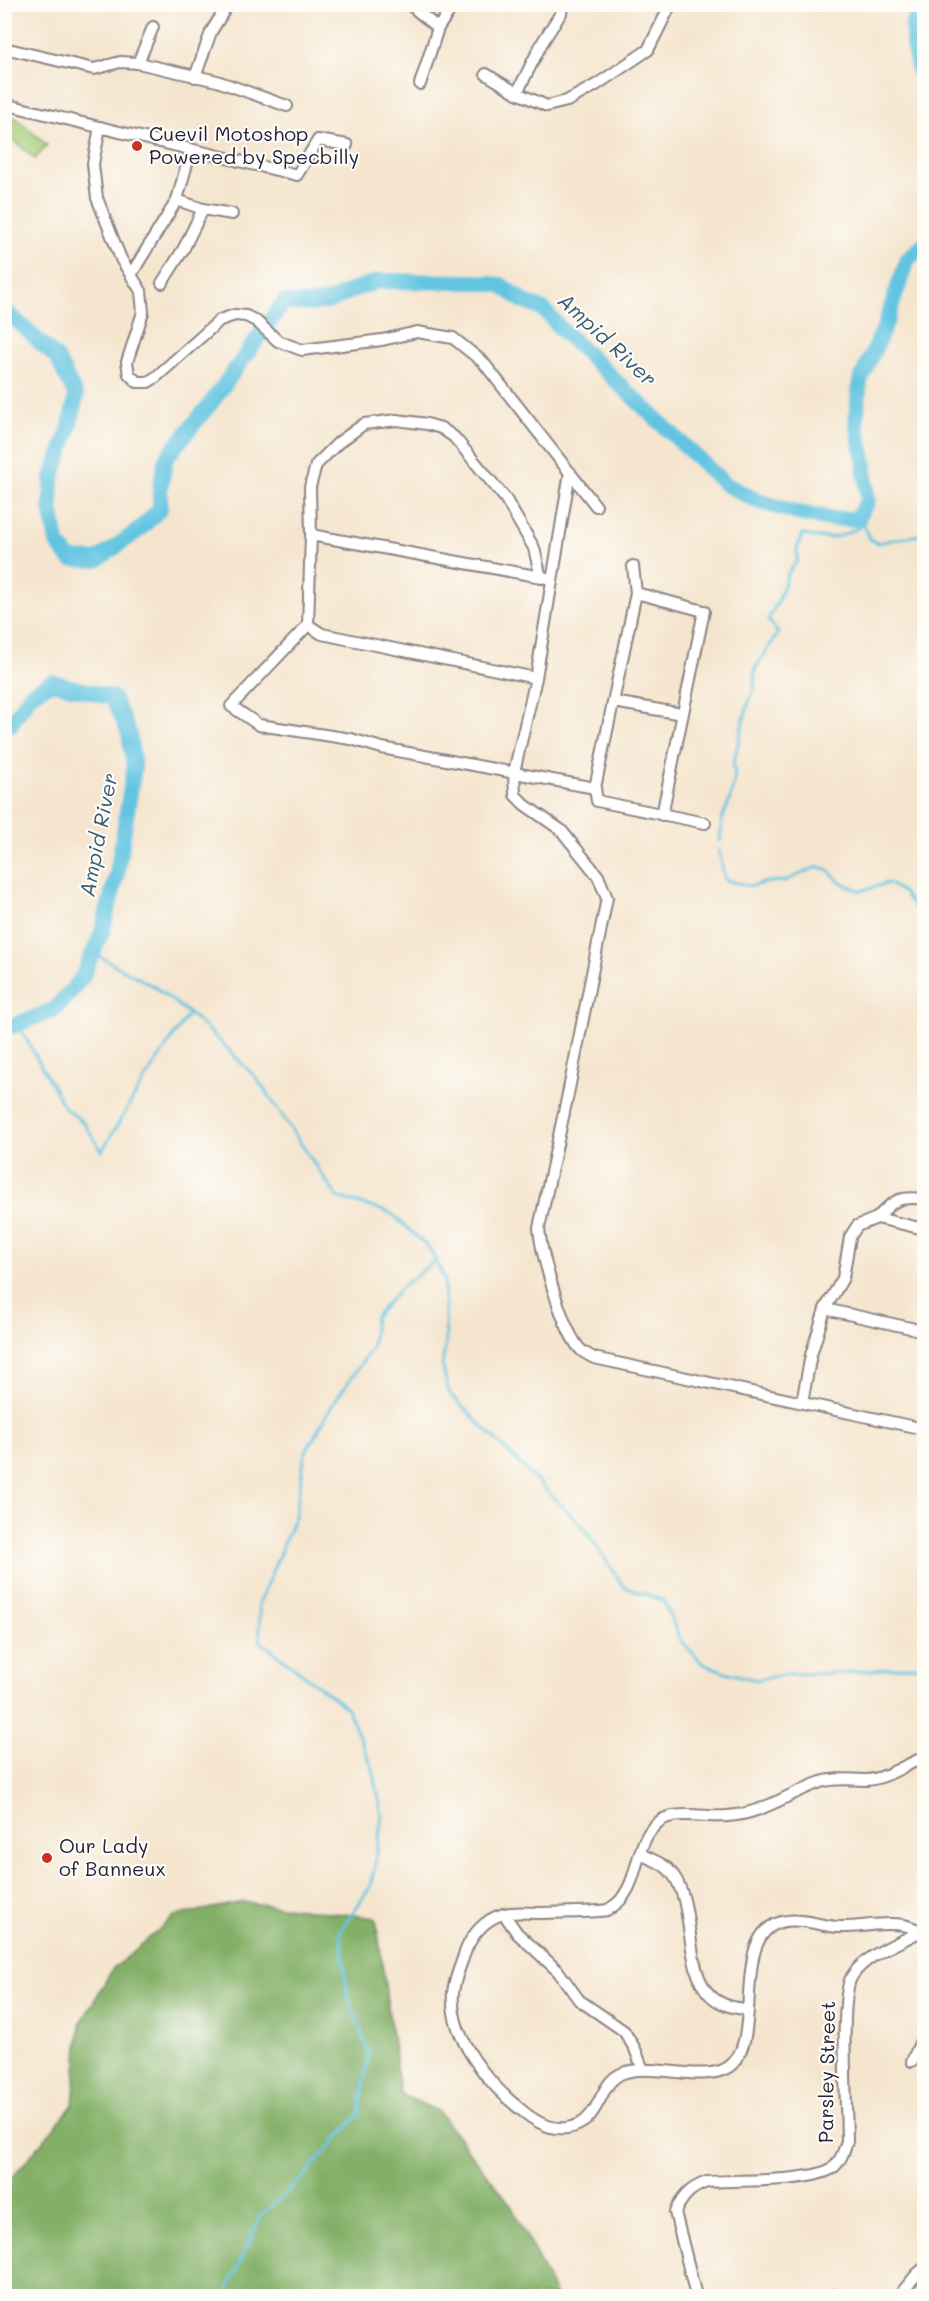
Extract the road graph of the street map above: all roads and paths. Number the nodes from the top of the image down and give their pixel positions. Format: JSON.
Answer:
{"nodes":[{"id":1,"x":228,"y":4,"type":"edge"},
{"id":2,"x":409,"y":4,"type":"edge"},
{"id":3,"x":454,"y":4,"type":"edge"},
{"id":4,"x":671,"y":4,"type":"edge"},
{"id":5,"x":564,"y":5,"type":"edge"},
{"id":6,"x":153,"y":27,"type":"dead end"},
{"id":7,"x":438,"y":28,"type":"junction"},
{"id":8,"x":4,"y":48,"type":"edge"},
{"id":9,"x":138,"y":63,"type":"junction"},
{"id":10,"x":486,"y":74,"type":"dead end"},
{"id":11,"x":195,"y":76,"type":"junction"},
{"id":12,"x":420,"y":84,"type":"dead end"},
{"id":13,"x":517,"y":93,"type":"junction"},
{"id":14,"x":4,"y":104,"type":"edge"},
{"id":15,"x":287,"y":106,"type":"dead end"},
{"id":16,"x":100,"y":127,"type":"junction"},
{"id":17,"x":348,"y":145,"type":"dead end"},
{"id":18,"x":191,"y":149,"type":"junction"},
{"id":19,"x":177,"y":200,"type":"junction"},
{"id":20,"x":203,"y":209,"type":"junction"},
{"id":21,"x":232,"y":214,"type":"dead end"},
{"id":22,"x":132,"y":273,"type":"junction"},
{"id":23,"x":162,"y":283,"type":"dead end"},
{"id":24,"x":570,"y":472,"type":"junction"},
{"id":25,"x":596,"y":506,"type":"dead end"},
{"id":26,"x":311,"y":535,"type":"junction"},
{"id":27,"x":633,"y":566,"type":"dead end"},
{"id":28,"x":541,"y":578,"type":"junction"},
{"id":29,"x":553,"y":579,"type":"junction"},
{"id":30,"x":636,"y":592,"type":"junction"},
{"id":31,"x":308,"y":625,"type":"junction"},
{"id":32,"x":536,"y":678,"type":"junction"},
{"id":33,"x":614,"y":702,"type":"junction"},
{"id":34,"x":682,"y":714,"type":"junction"},
{"id":35,"x":514,"y":772,"type":"junction"},
{"id":36,"x":595,"y":788,"type":"junction"},
{"id":37,"x":662,"y":815,"type":"junction"},
{"id":38,"x":705,"y":823,"type":"dead end"},
{"id":39,"x":924,"y":1199,"type":"edge"},
{"id":40,"x":877,"y":1218,"type":"junction"},
{"id":41,"x":924,"y":1229,"type":"edge"},
{"id":42,"x":825,"y":1309,"type":"junction"},
{"id":43,"x":924,"y":1331,"type":"edge"},
{"id":44,"x":802,"y":1402,"type":"junction"},
{"id":45,"x":924,"y":1429,"type":"edge"},
{"id":46,"x":918,"y":1760,"type":"dead end"},
{"id":47,"x":640,"y":1854,"type":"junction"},
{"id":48,"x":504,"y":1914,"type":"junction"},
{"id":49,"x":923,"y":1932,"type":"edge"},
{"id":50,"x":748,"y":2010,"type":"junction"},
{"id":51,"x":924,"y":2037,"type":"edge"},
{"id":52,"x":912,"y":2061,"type":"dead end"},
{"id":53,"x":643,"y":2070,"type":"junction"},
{"id":54,"x":924,"y":2268,"type":"edge"},
{"id":55,"x":696,"y":2296,"type":"edge"},
{"id":56,"x":899,"y":2296,"type":"edge"}],
"edges":[{"from":1,"to":11,"type":"street"},
{"from":2,"to":7,"type":"street"},
{"from":3,"to":7,"type":"street"},
{"from":4,"to":13,"type":"street"},
{"from":5,"to":13,"type":"street"},
{"from":6,"to":9,"type":"street"},
{"from":7,"to":12,"type":"street"},
{"from":8,"to":9,"type":"street"},
{"from":9,"to":11,"type":"street"},
{"from":10,"to":13,"type":"street"},
{"from":11,"to":15,"type":"street"},
{"from":14,"to":16,"type":"street"},
{"from":16,"to":18,"type":"street"},
{"from":16,"to":22,"type":"street"},
{"from":17,"to":18,"type":"street"},
{"from":18,"to":19,"type":"street"},
{"from":19,"to":20,"type":"street"},
{"from":19,"to":22,"type":"street"},
{"from":20,"to":21,"type":"street"},
{"from":20,"to":23,"type":"street"},
{"from":22,"to":24,"type":"street"},
{"from":24,"to":25,"type":"street"},
{"from":24,"to":29,"type":"street"},
{"from":26,"to":28,"type":"street"},
{"from":26,"to":28,"type":"street"},
{"from":26,"to":31,"type":"street"},
{"from":27,"to":30,"type":"street"},
{"from":28,"to":29,"type":"street"},
{"from":29,"to":32,"type":"street"},
{"from":30,"to":33,"type":"street"},
{"from":30,"to":34,"type":"street"},
{"from":31,"to":32,"type":"street"},
{"from":31,"to":35,"type":"street"},
{"from":32,"to":35,"type":"street"},
{"from":33,"to":34,"type":"street"},
{"from":33,"to":36,"type":"street"},
{"from":34,"to":37,"type":"street"},
{"from":35,"to":36,"type":"street"},
{"from":35,"to":44,"type":"street"},
{"from":36,"to":37,"type":"street"},
{"from":37,"to":38,"type":"street"},
{"from":39,"to":40,"type":"street"},
{"from":40,"to":41,"type":"street"},
{"from":40,"to":42,"type":"street"},
{"from":42,"to":43,"type":"street"},
{"from":42,"to":44,"type":"street"},
{"from":44,"to":45,"type":"street"},
{"from":46,"to":47,"type":"street"},
{"from":47,"to":48,"type":"street"},
{"from":47,"to":50,"type":"street"},
{"from":48,"to":53,"type":"street"},
{"from":48,"to":53,"type":"street"},
{"from":49,"to":50,"type":"street"},
{"from":49,"to":55,"type":"street","name":"Parsley Street"},
{"from":50,"to":53,"type":"street"},
{"from":51,"to":52,"type":"street"},
{"from":54,"to":56,"type":"street"}]}
